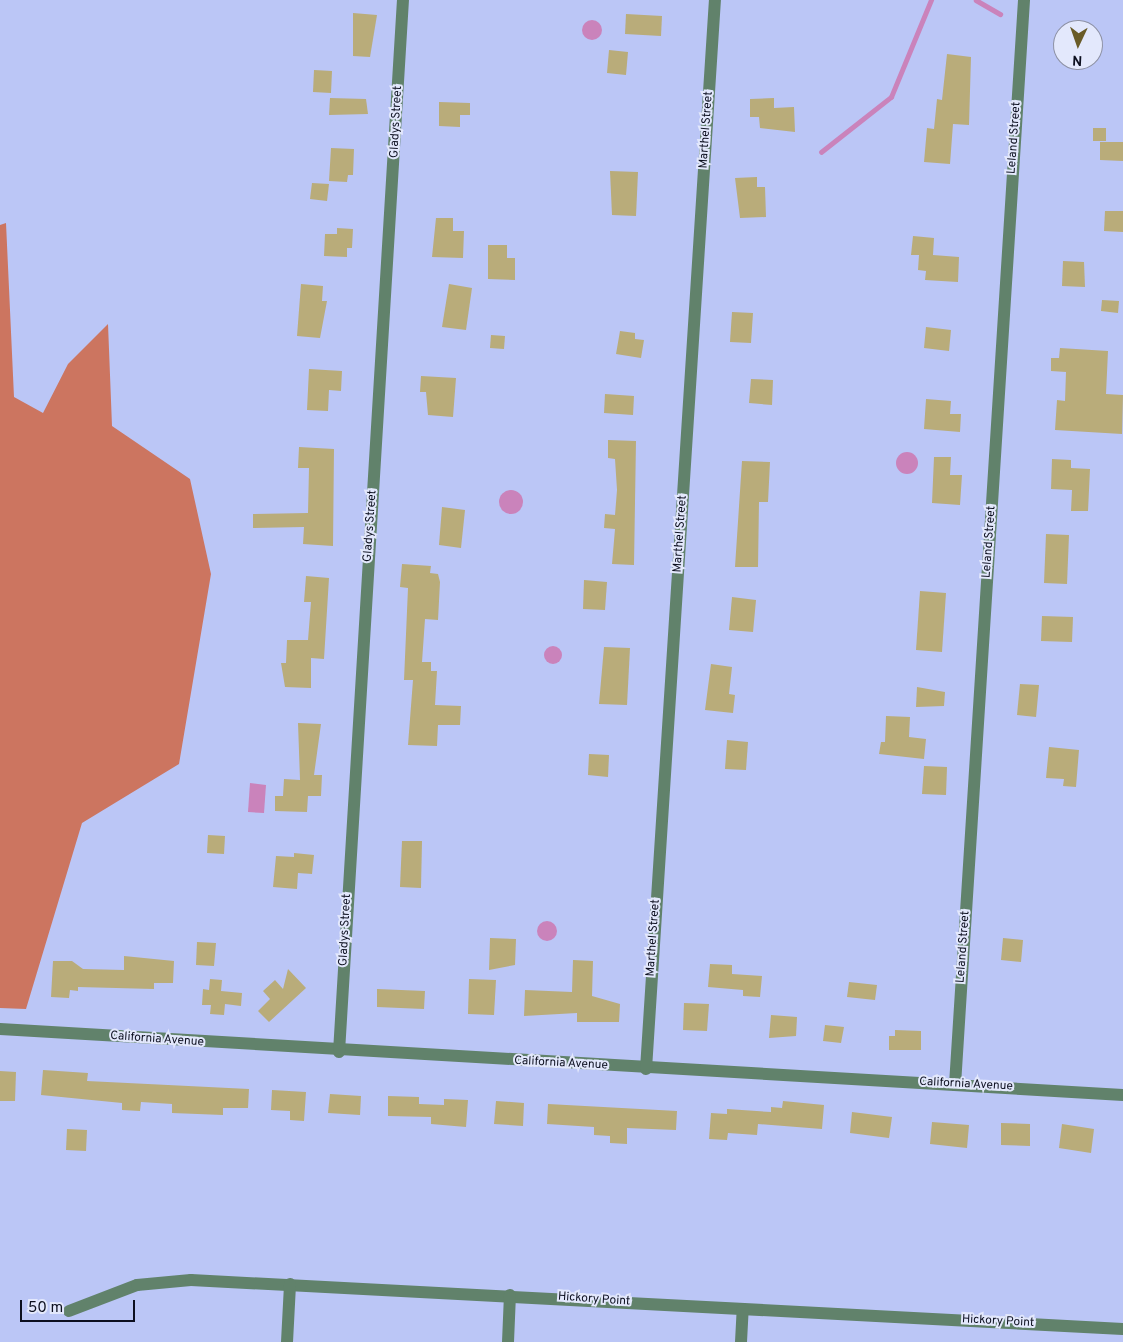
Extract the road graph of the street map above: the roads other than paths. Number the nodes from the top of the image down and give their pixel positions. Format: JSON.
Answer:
{"nodes":[{"id":1,"x":403,"y":0,"type":"edge"},
{"id":2,"x":714,"y":0,"type":"edge"},
{"id":3,"x":1024,"y":0,"type":"edge"},
{"id":4,"x":0,"y":1029,"type":"edge"},
{"id":5,"x":339,"y":1052,"type":"junction"},
{"id":6,"x":646,"y":1069,"type":"junction"},
{"id":7,"x":956,"y":1085,"type":"junction"},
{"id":8,"x":1123,"y":1094,"type":"edge"},
{"id":9,"x":290,"y":1284,"type":"junction"},
{"id":10,"x":510,"y":1295,"type":"junction"},
{"id":11,"x":744,"y":1309,"type":"junction"},
{"id":12,"x":69,"y":1311,"type":"dead end"},
{"id":13,"x":1123,"y":1329,"type":"edge"},
{"id":14,"x":287,"y":1342,"type":"edge"},
{"id":15,"x":508,"y":1342,"type":"edge"},
{"id":16,"x":741,"y":1342,"type":"edge"}],
"edges":[{"from":1,"to":5,"type":"street","name":"Gladys Street"},
{"from":2,"to":6,"type":"street","name":"Marthel Street"},
{"from":3,"to":7,"type":"street","name":"Leland Street"},
{"from":4,"to":5,"type":"street","name":"California Avenue"},
{"from":5,"to":6,"type":"street","name":"California Avenue"},
{"from":6,"to":7,"type":"street","name":"California Avenue"},
{"from":7,"to":8,"type":"street","name":"California Avenue"},
{"from":9,"to":10,"type":"street","name":"Hickory Point"},
{"from":9,"to":12,"type":"street","name":"Hickory Point"},
{"from":9,"to":14,"type":"street"},
{"from":10,"to":11,"type":"street","name":"Hickory Point"},
{"from":10,"to":15,"type":"street"},
{"from":11,"to":13,"type":"street","name":"Hickory Point"},
{"from":11,"to":16,"type":"street"}]}
